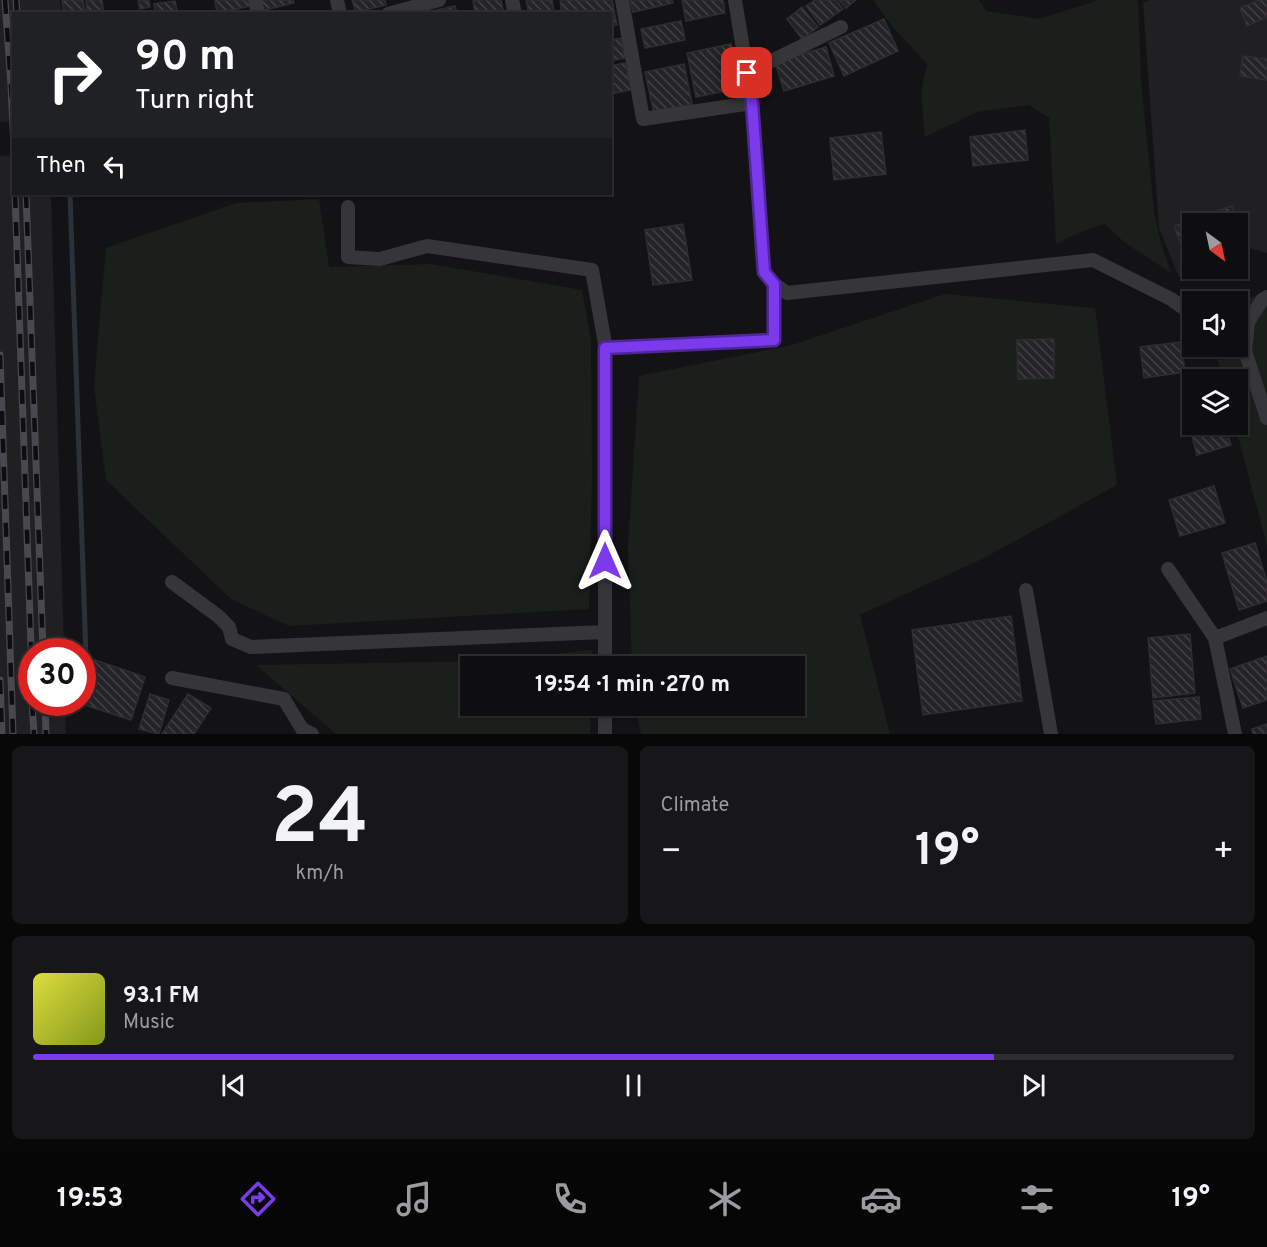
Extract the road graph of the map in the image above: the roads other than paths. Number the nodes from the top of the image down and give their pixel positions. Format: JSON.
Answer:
{"nodes":[{"id":1,"x":622,"y":0,"type":"edge"},
{"id":2,"x":735,"y":0,"type":"edge"},
{"id":3,"x":432,"y":1,"type":"edge"},
{"id":4,"x":395,"y":12,"type":"edge"},
{"id":5,"x":841,"y":27,"type":"dead end"},
{"id":6,"x":747,"y":73,"type":"junction"},
{"id":7,"x":752,"y":103,"type":"junction"},
{"id":8,"x":348,"y":207,"type":"dead end"},
{"id":9,"x":774,"y":284,"type":"junction"},
{"id":10,"x":1267,"y":297,"type":"edge"},
{"id":11,"x":1182,"y":307,"type":"edge"},
{"id":12,"x":1248,"y":322,"type":"edge"},
{"id":13,"x":605,"y":348,"type":"junction"},
{"id":14,"x":1244,"y":357,"type":"edge"},
{"id":15,"x":1267,"y":418,"type":"edge"},
{"id":16,"x":1168,"y":569,"type":"dead end"},
{"id":17,"x":172,"y":582,"type":"dead end"},
{"id":18,"x":1026,"y":590,"type":"dead end"},
{"id":19,"x":1267,"y":618,"type":"edge"},
{"id":20,"x":605,"y":632,"type":"junction"},
{"id":21,"x":1215,"y":638,"type":"junction"},
{"id":22,"x":605,"y":656,"type":"edge"},
{"id":23,"x":172,"y":678,"type":"dead end"},
{"id":24,"x":605,"y":716,"type":"edge"},
{"id":25,"x":312,"y":734,"type":"edge"},
{"id":26,"x":605,"y":734,"type":"edge"},
{"id":27,"x":1051,"y":734,"type":"edge"},
{"id":28,"x":1235,"y":734,"type":"edge"}],
"edges":[{"from":1,"to":7,"type":"street"},
{"from":2,"to":6,"type":"street"},
{"from":3,"to":4,"type":"street"},
{"from":5,"to":6,"type":"street"},
{"from":6,"to":7,"type":"street"},
{"from":7,"to":9,"type":"street"},
{"from":8,"to":13,"type":"street"},
{"from":9,"to":11,"type":"street"},
{"from":9,"to":13,"type":"street"},
{"from":10,"to":12,"type":"street"},
{"from":13,"to":20,"type":"street"},
{"from":14,"to":15,"type":"street"},
{"from":16,"to":21,"type":"street"},
{"from":17,"to":20,"type":"street"},
{"from":18,"to":27,"type":"street"},
{"from":19,"to":21,"type":"street"},
{"from":20,"to":22,"type":"street"},
{"from":21,"to":28,"type":"street"},
{"from":23,"to":25,"type":"street"},
{"from":24,"to":26,"type":"street"}]}
